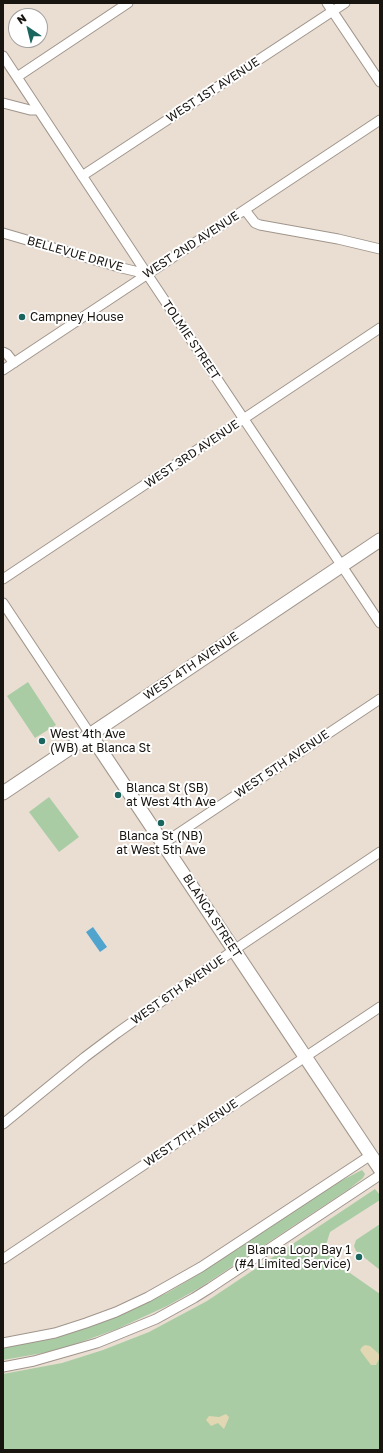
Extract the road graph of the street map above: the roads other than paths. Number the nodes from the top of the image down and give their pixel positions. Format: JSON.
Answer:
{"nodes":[{"id":1,"x":128,"y":3,"type":"edge"},
{"id":2,"x":327,"y":3,"type":"edge"},
{"id":3,"x":345,"y":3,"type":"edge"},
{"id":4,"x":333,"y":11,"type":"junction"},
{"id":5,"x":3,"y":56,"type":"edge"},
{"id":6,"x":17,"y":77,"type":"junction"},
{"id":7,"x":380,"y":82,"type":"edge"},
{"id":8,"x":3,"y":103,"type":"edge"},
{"id":9,"x":38,"y":110,"type":"junction"},
{"id":10,"x":380,"y":120,"type":"edge"},
{"id":11,"x":82,"y":176,"type":"junction"},
{"id":12,"x":245,"y":210,"type":"junction"},
{"id":13,"x":3,"y":233,"type":"edge"},
{"id":14,"x":380,"y":249,"type":"edge"},
{"id":15,"x":147,"y":274,"type":"junction"},
{"id":16,"x":380,"y":328,"type":"edge"},
{"id":17,"x":3,"y":352,"type":"edge"},
{"id":18,"x":14,"y":363,"type":"junction"},
{"id":19,"x":3,"y":370,"type":"edge"},
{"id":20,"x":244,"y":419,"type":"junction"},
{"id":21,"x":380,"y":540,"type":"edge"},
{"id":22,"x":342,"y":565,"type":"junction"},
{"id":23,"x":3,"y":579,"type":"edge"},
{"id":24,"x":3,"y":603,"type":"edge"},
{"id":25,"x":380,"y":623,"type":"edge"},
{"id":26,"x":380,"y":699,"type":"edge"},
{"id":27,"x":90,"y":734,"type":"junction"},
{"id":28,"x":3,"y":792,"type":"edge"},
{"id":29,"x":164,"y":843,"type":"junction"},
{"id":30,"x":380,"y":852,"type":"edge"},
{"id":31,"x":234,"y":950,"type":"junction"},
{"id":32,"x":380,"y":1007,"type":"edge"},
{"id":33,"x":305,"y":1056,"type":"junction"},
{"id":34,"x":3,"y":1124,"type":"edge"},
{"id":35,"x":378,"y":1165,"type":"edge"},
{"id":36,"x":3,"y":1259,"type":"edge"},
{"id":37,"x":3,"y":1343,"type":"edge"},
{"id":38,"x":3,"y":1367,"type":"edge"}],
"edges":[{"from":1,"to":6,"type":"street"},
{"from":2,"to":4,"type":"street"},
{"from":3,"to":4,"type":"street","name":"WEST 1ST AVENUE"},
{"from":4,"to":7,"type":"street"},
{"from":4,"to":11,"type":"street","name":"WEST 1ST AVENUE"},
{"from":5,"to":6,"type":"street","name":"TOLMIE STREET"},
{"from":6,"to":9,"type":"street","name":"TOLMIE STREET"},
{"from":8,"to":9,"type":"street"},
{"from":9,"to":11,"type":"street","name":"TOLMIE STREET"},
{"from":10,"to":12,"type":"street","name":"WEST 2ND AVENUE"},
{"from":11,"to":15,"type":"street","name":"TOLMIE STREET"},
{"from":12,"to":14,"type":"street"},
{"from":12,"to":15,"type":"street","name":"WEST 2ND AVENUE"},
{"from":13,"to":15,"type":"street","name":"BELLEVUE DRIVE"},
{"from":15,"to":18,"type":"street","name":"WEST 2ND AVENUE"},
{"from":15,"to":20,"type":"street","name":"TOLMIE STREET"},
{"from":16,"to":20,"type":"street","name":"WEST 3RD AVENUE"},
{"from":17,"to":18,"type":"street"},
{"from":18,"to":19,"type":"street","name":"WEST 2ND AVENUE"},
{"from":20,"to":22,"type":"street","name":"TOLMIE STREET"},
{"from":20,"to":23,"type":"street","name":"WEST 3RD AVENUE"},
{"from":21,"to":22,"type":"main road","name":"WEST 4TH AVENUE"},
{"from":22,"to":25,"type":"street","name":"TOLMIE STREET"},
{"from":22,"to":27,"type":"main road","name":"WEST 4TH AVENUE"},
{"from":24,"to":27,"type":"street","name":"BLANCA STREET"},
{"from":26,"to":29,"type":"street","name":"WEST 5TH AVENUE"},
{"from":27,"to":28,"type":"main road","name":"WEST 4TH AVENUE"},
{"from":27,"to":29,"type":"main road","name":"BLANCA STREET"},
{"from":29,"to":31,"type":"main road","name":"BLANCA STREET"},
{"from":30,"to":31,"type":"street","name":"WEST 6TH AVENUE"},
{"from":31,"to":33,"type":"main road","name":"BLANCA STREET"},
{"from":31,"to":34,"type":"street","name":"WEST 6TH AVENUE"},
{"from":32,"to":33,"type":"street","name":"WEST 7TH AVENUE"},
{"from":33,"to":35,"type":"main road","name":"BLANCA STREET"},
{"from":33,"to":36,"type":"street","name":"WEST 7TH AVENUE"},
{"from":35,"to":37,"type":"street"},
{"from":35,"to":38,"type":"street"}]}
